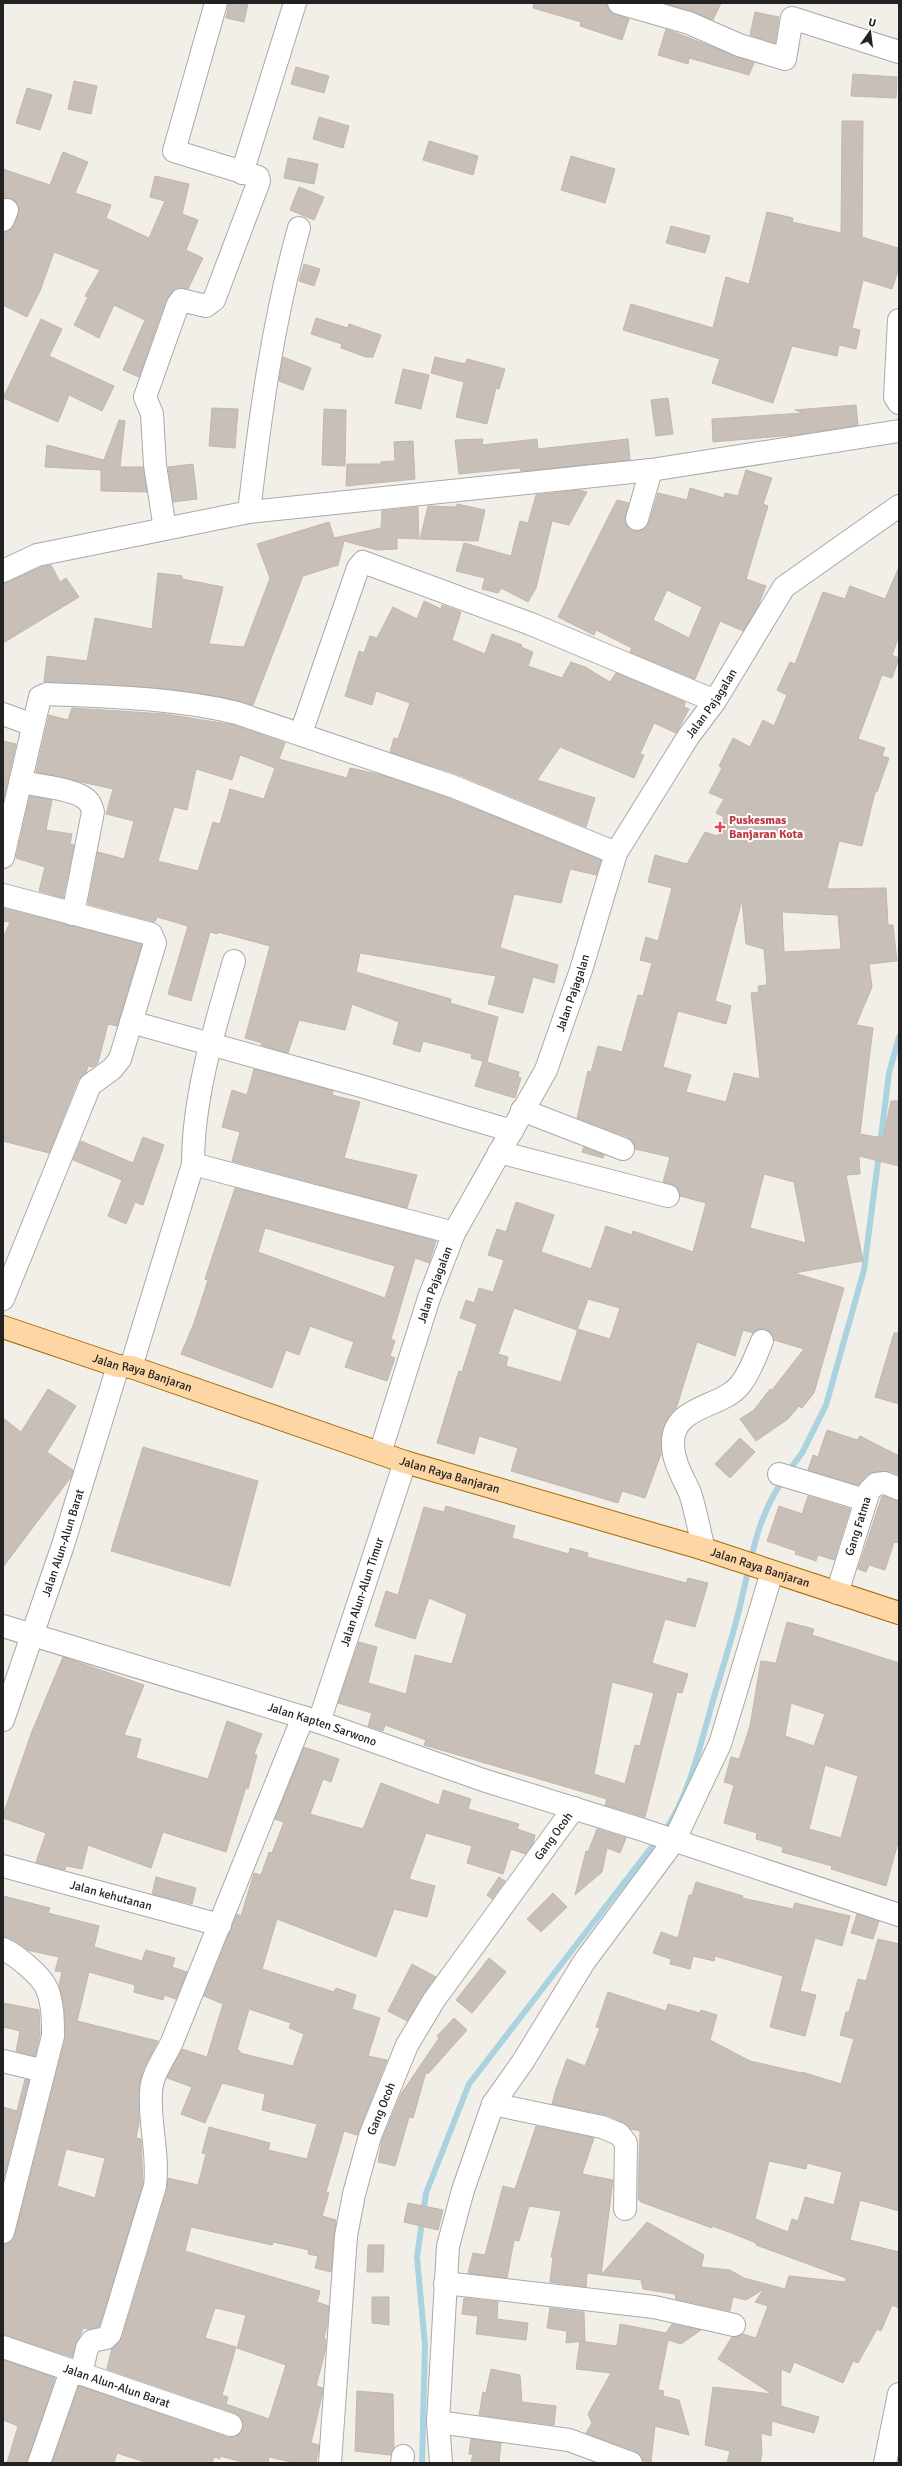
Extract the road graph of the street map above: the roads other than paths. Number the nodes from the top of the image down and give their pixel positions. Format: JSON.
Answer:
{"nodes":[{"id":1,"x":216,"y":3,"type":"edge"},
{"id":2,"x":296,"y":3,"type":"edge"},
{"id":3,"x":619,"y":3,"type":"edge"},
{"id":4,"x":899,"y":52,"type":"edge"},
{"id":5,"x":242,"y":173,"type":"junction"},
{"id":6,"x":299,"y":228,"type":"dead end"},
{"id":7,"x":899,"y":320,"type":"edge"},
{"id":8,"x":899,"y":403,"type":"edge"},
{"id":9,"x":899,"y":432,"type":"edge"},
{"id":10,"x":652,"y":470,"type":"junction"},
{"id":11,"x":899,"y":506,"type":"edge"},
{"id":12,"x":249,"y":512,"type":"junction"},
{"id":13,"x":637,"y":520,"type":"dead end"},
{"id":14,"x":165,"y":529,"type":"junction"},
{"id":15,"x":3,"y":570,"type":"edge"},
{"id":16,"x":715,"y":701,"type":"junction"},
{"id":17,"x":3,"y":714,"type":"edge"},
{"id":18,"x":33,"y":724,"type":"junction"},
{"id":19,"x":301,"y":733,"type":"junction"},
{"id":20,"x":20,"y":782,"type":"junction"},
{"id":21,"x":616,"y":853,"type":"junction"},
{"id":22,"x":3,"y":857,"type":"edge"},
{"id":23,"x":3,"y":895,"type":"edge"},
{"id":24,"x":73,"y":914,"type":"junction"},
{"id":25,"x":234,"y":961,"type":"dead end"},
{"id":26,"x":131,"y":1022,"type":"junction"},
{"id":27,"x":210,"y":1046,"type":"junction"},
{"id":28,"x":522,"y":1110,"type":"junction"},
{"id":29,"x":512,"y":1131,"type":"junction"},
{"id":30,"x":623,"y":1149,"type":"dead end"},
{"id":31,"x":499,"y":1152,"type":"junction"},
{"id":32,"x":193,"y":1164,"type":"junction"},
{"id":33,"x":668,"y":1196,"type":"dead end"},
{"id":34,"x":454,"y":1233,"type":"junction"},
{"id":35,"x":3,"y":1299,"type":"edge"},
{"id":36,"x":3,"y":1327,"type":"edge"},
{"id":37,"x":762,"y":1341,"type":"dead end"},
{"id":38,"x":124,"y":1366,"type":"junction"},
{"id":39,"x":380,"y":1453,"type":"junction"},
{"id":40,"x":405,"y":1462,"type":"junction"},
{"id":41,"x":779,"y":1474,"type":"dead end"},
{"id":42,"x":899,"y":1489,"type":"edge"},
{"id":43,"x":865,"y":1500,"type":"junction"},
{"id":44,"x":713,"y":1553,"type":"junction"},
{"id":45,"x":767,"y":1571,"type":"junction"},
{"id":46,"x":837,"y":1593,"type":"junction"},
{"id":47,"x":899,"y":1613,"type":"edge"},
{"id":48,"x":3,"y":1626,"type":"edge"},
{"id":49,"x":33,"y":1635,"type":"junction"},
{"id":50,"x":3,"y":1720,"type":"edge"},
{"id":51,"x":311,"y":1720,"type":"junction"},
{"id":52,"x":574,"y":1808,"type":"junction"},
{"id":53,"x":668,"y":1839,"type":"junction"},
{"id":54,"x":3,"y":1866,"type":"edge"},
{"id":55,"x":899,"y":1915,"type":"edge"},
{"id":56,"x":220,"y":1925,"type":"junction"},
{"id":57,"x":3,"y":1949,"type":"edge"},
{"id":58,"x":3,"y":2061,"type":"edge"},
{"id":59,"x":44,"y":2071,"type":"junction"},
{"id":60,"x":493,"y":2104,"type":"junction"},
{"id":61,"x":625,"y":2209,"type":"dead end"},
{"id":62,"x":3,"y":2232,"type":"edge"},
{"id":63,"x":445,"y":2283,"type":"junction"},
{"id":64,"x":734,"y":2325,"type":"dead end"},
{"id":65,"x":3,"y":2347,"type":"edge"},
{"id":66,"x":76,"y":2372,"type":"junction"},
{"id":67,"x":899,"y":2394,"type":"edge"},
{"id":68,"x":438,"y":2422,"type":"junction"},
{"id":69,"x":231,"y":2425,"type":"dead end"},
{"id":70,"x":39,"y":2463,"type":"edge"},
{"id":71,"x":330,"y":2463,"type":"edge"},
{"id":72,"x":441,"y":2463,"type":"edge"},
{"id":73,"x":631,"y":2463,"type":"edge"},
{"id":74,"x":885,"y":2463,"type":"edge"}],
"edges":[{"from":1,"to":5,"type":"street"},
{"from":2,"to":5,"type":"street"},
{"from":3,"to":4,"type":"street"},
{"from":5,"to":14,"type":"street"},
{"from":6,"to":12,"type":"street"},
{"from":7,"to":8,"type":"street"},
{"from":9,"to":10,"type":"street"},
{"from":10,"to":12,"type":"street"},
{"from":10,"to":13,"type":"street"},
{"from":11,"to":16,"type":"street","name":"Jalan Pajagalan"},
{"from":12,"to":14,"type":"street"},
{"from":14,"to":15,"type":"street"},
{"from":16,"to":19,"type":"street"},
{"from":16,"to":21,"type":"street","name":"Jalan Pajagalan"},
{"from":17,"to":18,"type":"street"},
{"from":18,"to":19,"type":"street"},
{"from":18,"to":20,"type":"street"},
{"from":19,"to":21,"type":"street"},
{"from":20,"to":22,"type":"street"},
{"from":20,"to":24,"type":"street"},
{"from":21,"to":28,"type":"street","name":"Jalan Pajagalan"},
{"from":23,"to":24,"type":"street"},
{"from":24,"to":26,"type":"street"},
{"from":25,"to":27,"type":"street","name":"Jalan Alun-Alun Barat"},
{"from":26,"to":27,"type":"street"},
{"from":26,"to":35,"type":"street"},
{"from":27,"to":29,"type":"street"},
{"from":27,"to":32,"type":"street","name":"Jalan Alun-Alun Barat"},
{"from":28,"to":29,"type":"street","name":"Jalan Pajagalan"},
{"from":28,"to":30,"type":"street"},
{"from":29,"to":31,"type":"street","name":"Jalan Pajagalan"},
{"from":31,"to":33,"type":"street"},
{"from":31,"to":34,"type":"street","name":"Jalan Pajagalan"},
{"from":32,"to":34,"type":"street"},
{"from":32,"to":38,"type":"street","name":"Jalan Alun-Alun Barat"},
{"from":34,"to":39,"type":"street","name":"Jalan Pajagalan"},
{"from":36,"to":38,"type":"main road","name":"Jalan Raya Banjaran"},
{"from":37,"to":44,"type":"street"},
{"from":38,"to":39,"type":"main road","name":"Jalan Raya Banjaran"},
{"from":38,"to":49,"type":"street","name":"Jalan Alun-Alun Barat"},
{"from":39,"to":40,"type":"main road","name":"Jalan Raya Banjaran"},
{"from":40,"to":44,"type":"main road","name":"Jalan Raya Banjaran"},
{"from":40,"to":51,"type":"street","name":"Jalan Alun-Alun Timur"},
{"from":41,"to":43,"type":"street"},
{"from":42,"to":43,"type":"street","name":"Gang Fatma"},
{"from":43,"to":46,"type":"street","name":"Gang Fatma"},
{"from":44,"to":45,"type":"main road","name":"Jalan Raya Banjaran"},
{"from":45,"to":46,"type":"main road","name":"Jalan Raya Banjaran"},
{"from":45,"to":53,"type":"street"},
{"from":46,"to":47,"type":"main road","name":"Jalan Raya Banjaran"},
{"from":48,"to":49,"type":"street","name":"Jalan Kapten Sarwono"},
{"from":49,"to":50,"type":"street","name":"Jalan Alun-Alun Barat"},
{"from":49,"to":51,"type":"street","name":"Jalan Kapten Sarwono"},
{"from":51,"to":52,"type":"street","name":"Jalan Kapten Sarwono"},
{"from":51,"to":56,"type":"street"},
{"from":52,"to":53,"type":"street","name":"Jalan Kapten Sarwono"},
{"from":52,"to":71,"type":"street","name":"Gang Ocoh"},
{"from":53,"to":55,"type":"street","name":"Jalan Kapten Sarwono"},
{"from":53,"to":60,"type":"street"},
{"from":54,"to":56,"type":"street","name":"Jalan kehutanan"},
{"from":56,"to":66,"type":"street"},
{"from":57,"to":59,"type":"street"},
{"from":58,"to":59,"type":"street"},
{"from":59,"to":62,"type":"street"},
{"from":60,"to":61,"type":"street"},
{"from":60,"to":63,"type":"street"},
{"from":63,"to":64,"type":"street"},
{"from":63,"to":68,"type":"street"},
{"from":65,"to":66,"type":"street","name":"Jalan Alun-Alun Barat"},
{"from":66,"to":69,"type":"street","name":"Jalan Alun-Alun Barat"},
{"from":66,"to":70,"type":"street"},
{"from":67,"to":74,"type":"street"},
{"from":68,"to":72,"type":"street"},
{"from":68,"to":73,"type":"street"}]}
